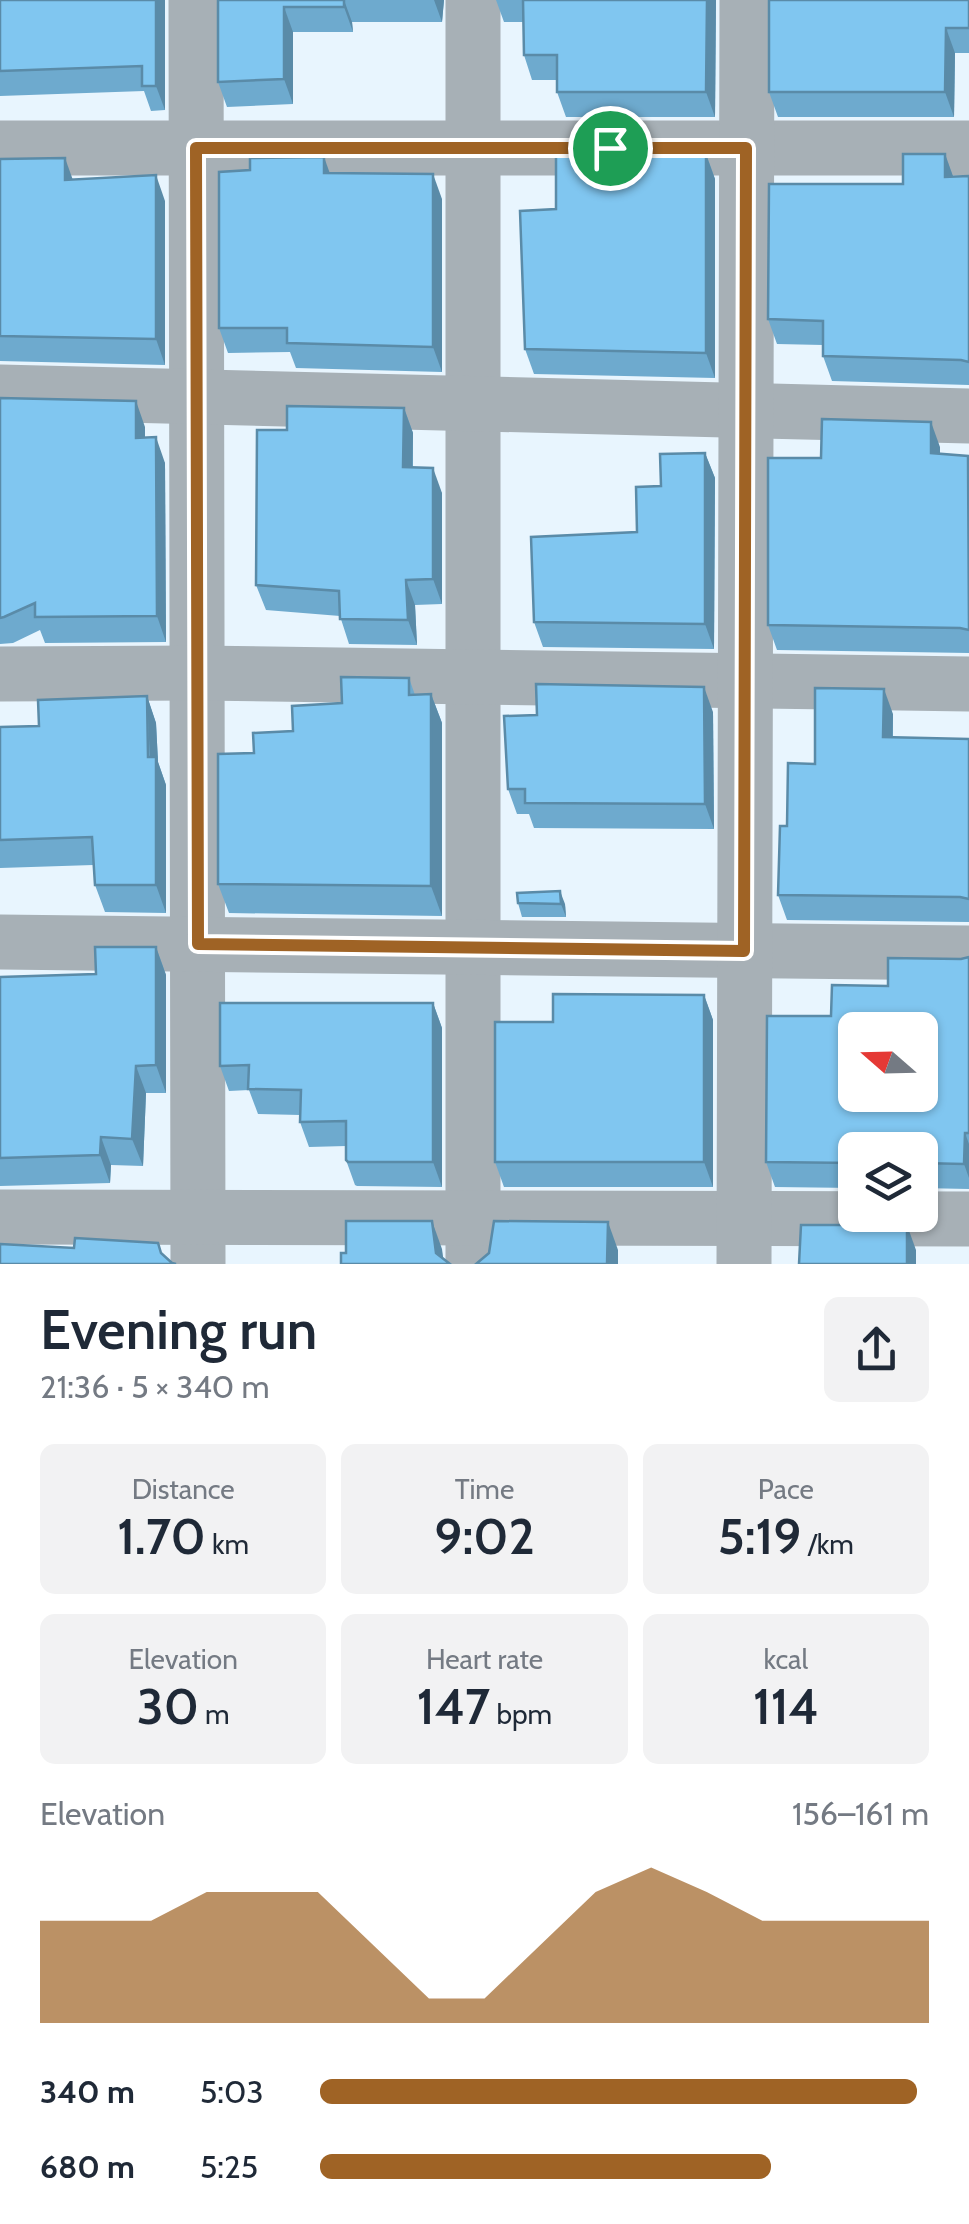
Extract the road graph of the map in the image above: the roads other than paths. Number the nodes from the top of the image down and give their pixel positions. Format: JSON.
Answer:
{"nodes":[{"id":1,"x":196,"y":0,"type":"edge"},
{"id":2,"x":473,"y":0,"type":"edge"},
{"id":3,"x":746,"y":0,"type":"edge"},
{"id":4,"x":0,"y":148,"type":"edge"},
{"id":5,"x":196,"y":148,"type":"junction"},
{"id":6,"x":473,"y":148,"type":"junction"},
{"id":7,"x":746,"y":148,"type":"junction"},
{"id":8,"x":969,"y":148,"type":"edge"},
{"id":9,"x":0,"y":392,"type":"edge"},
{"id":10,"x":197,"y":395,"type":"junction"},
{"id":11,"x":473,"y":404,"type":"junction"},
{"id":12,"x":746,"y":410,"type":"junction"},
{"id":13,"x":969,"y":416,"type":"edge"},
{"id":14,"x":197,"y":673,"type":"junction"},
{"id":15,"x":0,"y":674,"type":"edge"},
{"id":16,"x":474,"y":678,"type":"junction"},
{"id":17,"x":745,"y":680,"type":"junction"},
{"id":18,"x":969,"y":684,"type":"edge"},
{"id":19,"x":0,"y":942,"type":"edge"},
{"id":20,"x":198,"y":944,"type":"junction"},
{"id":21,"x":473,"y":948,"type":"junction"},
{"id":22,"x":744,"y":951,"type":"junction"},
{"id":23,"x":969,"y":953,"type":"edge"},
{"id":24,"x":0,"y":1217,"type":"edge"},
{"id":25,"x":969,"y":1218,"type":"edge"},
{"id":26,"x":198,"y":1241,"type":"edge"},
{"id":27,"x":473,"y":1241,"type":"edge"},
{"id":28,"x":744,"y":1242,"type":"edge"}],
"edges":[{"from":1,"to":5,"type":"street"},
{"from":2,"to":6,"type":"street"},
{"from":3,"to":7,"type":"street"},
{"from":4,"to":5,"type":"street"},
{"from":5,"to":6,"type":"street"},
{"from":5,"to":10,"type":"street"},
{"from":6,"to":7,"type":"street"},
{"from":6,"to":11,"type":"street"},
{"from":7,"to":8,"type":"street"},
{"from":7,"to":12,"type":"street"},
{"from":9,"to":10,"type":"street"},
{"from":10,"to":11,"type":"street"},
{"from":10,"to":14,"type":"street"},
{"from":11,"to":12,"type":"street"},
{"from":11,"to":16,"type":"street"},
{"from":12,"to":13,"type":"street"},
{"from":12,"to":17,"type":"street"},
{"from":14,"to":15,"type":"street"},
{"from":14,"to":16,"type":"street"},
{"from":14,"to":20,"type":"street"},
{"from":16,"to":17,"type":"street"},
{"from":16,"to":21,"type":"street"},
{"from":17,"to":18,"type":"street"},
{"from":17,"to":22,"type":"street"},
{"from":19,"to":20,"type":"street"},
{"from":20,"to":21,"type":"street"},
{"from":20,"to":26,"type":"street"},
{"from":21,"to":22,"type":"street"},
{"from":21,"to":27,"type":"street"},
{"from":22,"to":23,"type":"street"},
{"from":22,"to":28,"type":"street"},
{"from":24,"to":26,"type":"street"},
{"from":25,"to":28,"type":"street"},
{"from":26,"to":27,"type":"street"},
{"from":27,"to":28,"type":"street"}]}
